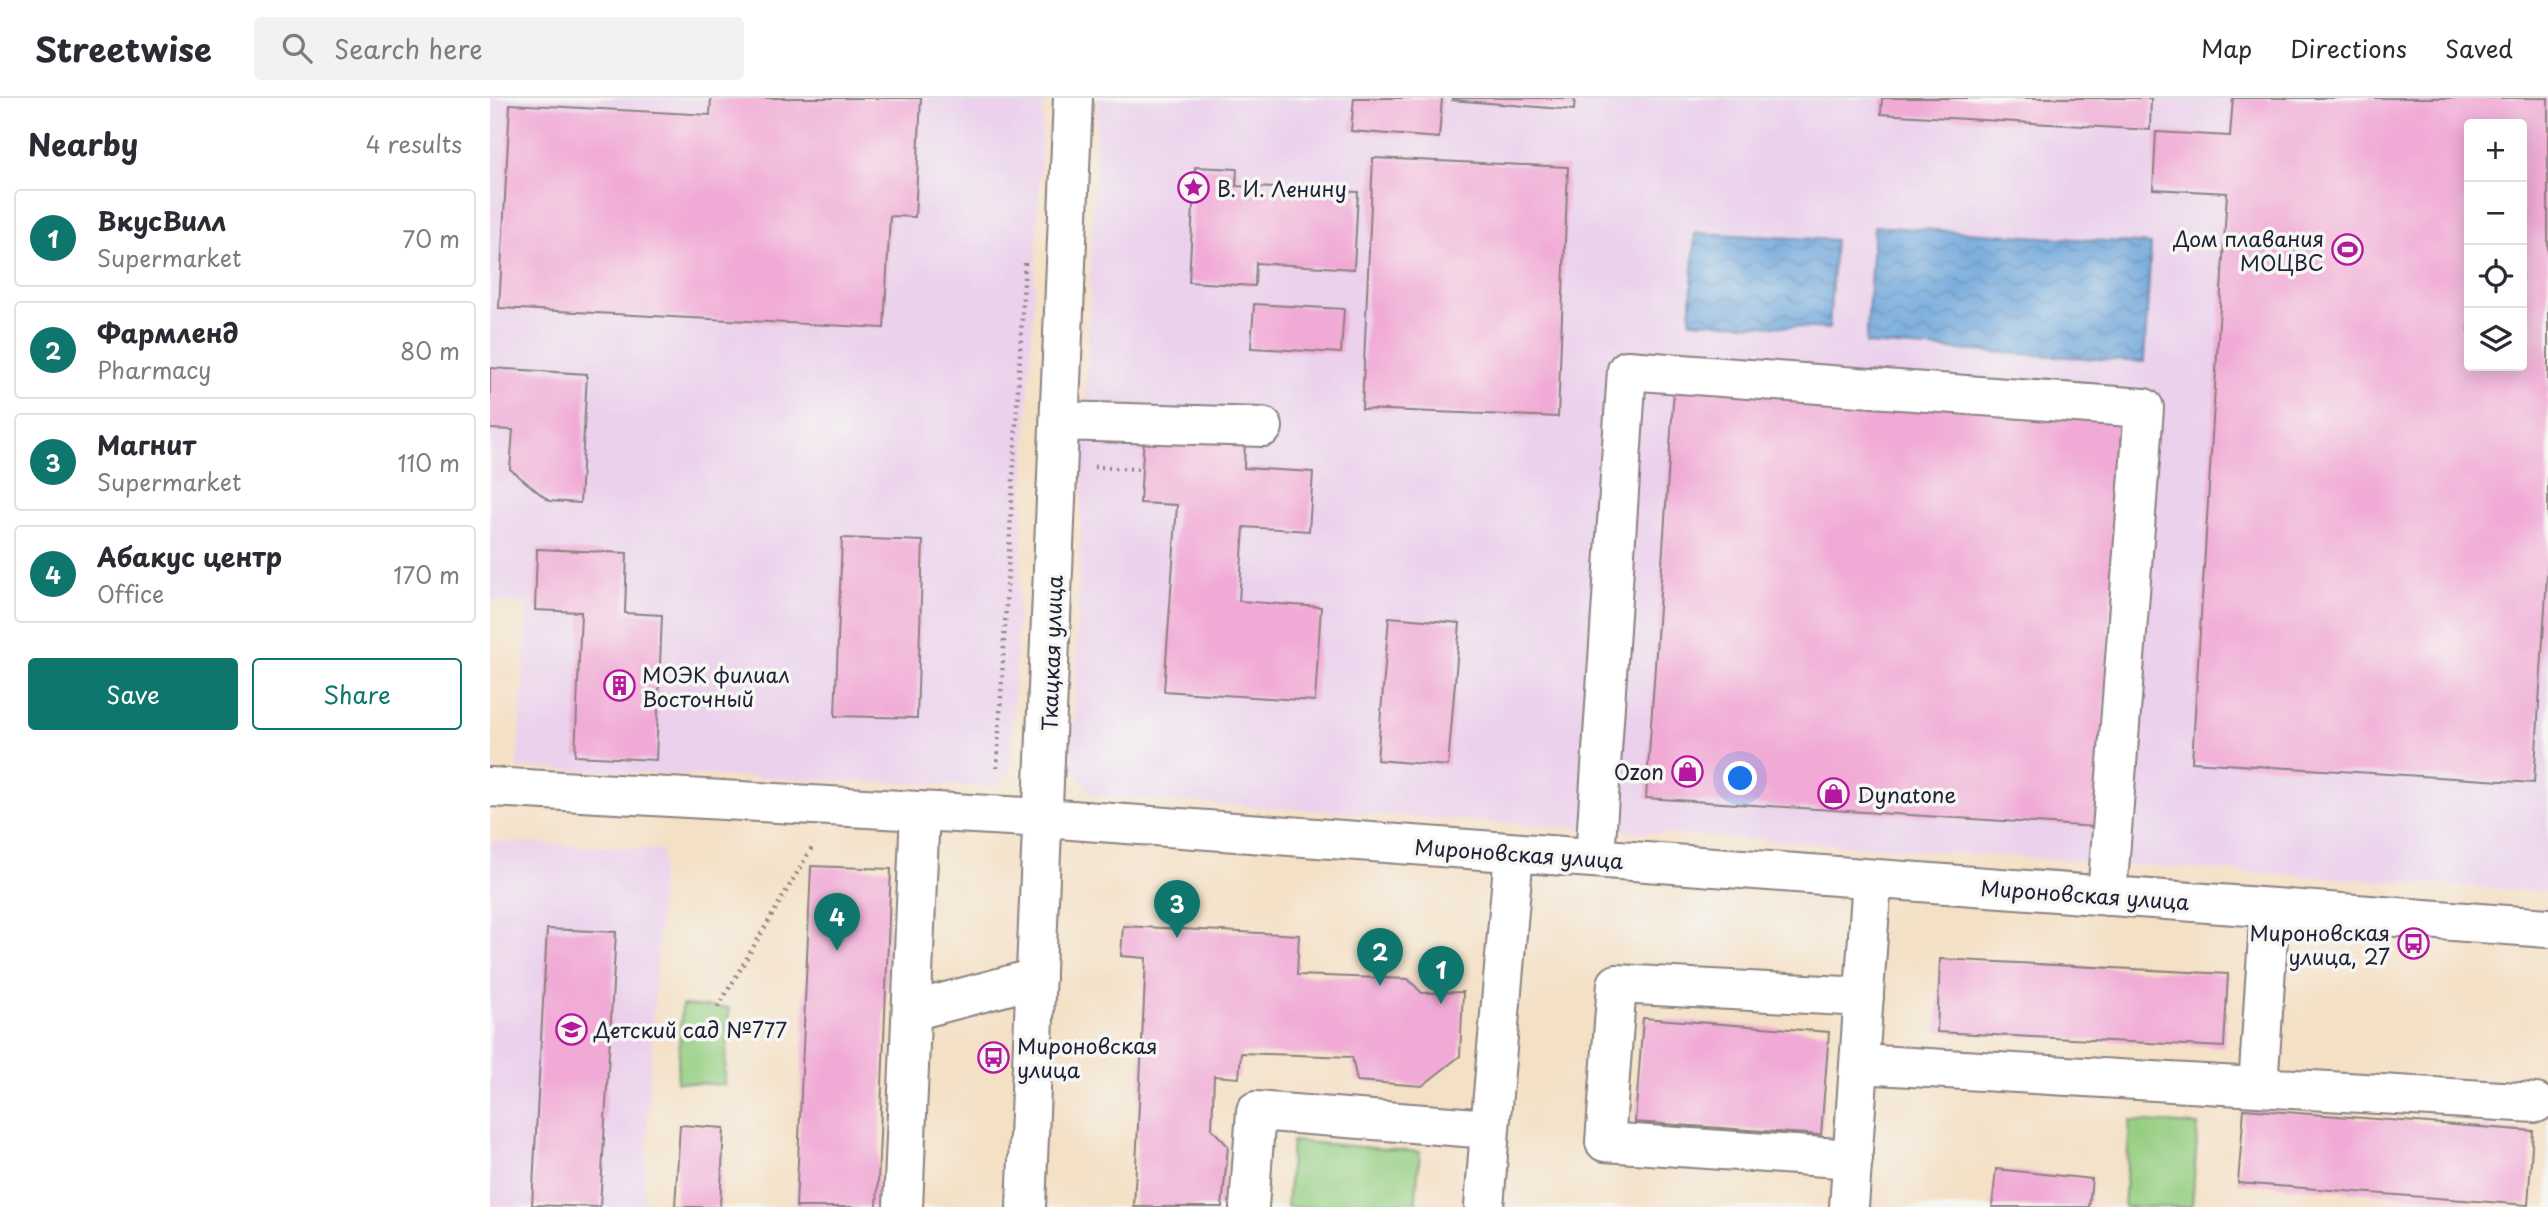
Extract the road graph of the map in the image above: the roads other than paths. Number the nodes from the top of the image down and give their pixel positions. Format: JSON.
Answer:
{"nodes":[{"id":1,"x":1073,"y":98,"type":"edge"},
{"id":2,"x":1060,"y":421,"type":"junction"},
{"id":3,"x":1263,"y":427,"type":"dead end"},
{"id":4,"x":490,"y":787,"type":"edge"},
{"id":5,"x":920,"y":811,"type":"junction"},
{"id":6,"x":1044,"y":818,"type":"junction"},
{"id":7,"x":1514,"y":853,"type":"junction"},
{"id":8,"x":1595,"y":858,"type":"junction"},
{"id":9,"x":1872,"y":879,"type":"junction"},
{"id":10,"x":2108,"y":896,"type":"junction"},
{"id":11,"x":2270,"y":908,"type":"junction"},
{"id":12,"x":2548,"y":929,"type":"edge"},
{"id":13,"x":1036,"y":978,"type":"junction"},
{"id":14,"x":1864,"y":997,"type":"junction"},
{"id":15,"x":912,"y":1011,"type":"junction"},
{"id":16,"x":1859,"y":1064,"type":"junction"},
{"id":17,"x":2258,"y":1087,"type":"junction"},
{"id":18,"x":2536,"y":1103,"type":"dead end"},
{"id":19,"x":1490,"y":1129,"type":"junction"},
{"id":20,"x":1853,"y":1159,"type":"junction"},
{"id":21,"x":903,"y":1207,"type":"edge"},
{"id":22,"x":1026,"y":1207,"type":"edge"},
{"id":23,"x":1249,"y":1207,"type":"edge"},
{"id":24,"x":1484,"y":1207,"type":"edge"},
{"id":25,"x":1849,"y":1207,"type":"edge"}],
"edges":[{"from":1,"to":2,"type":"street","name":"Ткацкая улица"},
{"from":2,"to":3,"type":"street"},
{"from":2,"to":6,"type":"street","name":"Ткацкая улица"},
{"from":4,"to":5,"type":"street","name":"Мироновская улица"},
{"from":5,"to":6,"type":"street","name":"Мироновская улица"},
{"from":5,"to":15,"type":"street"},
{"from":6,"to":7,"type":"street","name":"Мироновская улица"},
{"from":6,"to":13,"type":"street","name":"Ткацкая улица"},
{"from":7,"to":8,"type":"street","name":"Мироновская улица"},
{"from":7,"to":19,"type":"street"},
{"from":8,"to":9,"type":"street","name":"Мироновская улица"},
{"from":8,"to":10,"type":"street"},
{"from":9,"to":10,"type":"street","name":"Мироновская улица"},
{"from":9,"to":14,"type":"street"},
{"from":10,"to":11,"type":"street","name":"Мироновская улица"},
{"from":11,"to":12,"type":"street","name":"Мироновская улица"},
{"from":11,"to":17,"type":"street"},
{"from":13,"to":15,"type":"street"},
{"from":13,"to":22,"type":"street","name":"Ткацкая улица"},
{"from":14,"to":16,"type":"street"},
{"from":14,"to":20,"type":"street"},
{"from":15,"to":21,"type":"street"},
{"from":16,"to":17,"type":"street"},
{"from":16,"to":20,"type":"street"},
{"from":17,"to":18,"type":"street"},
{"from":19,"to":23,"type":"street"},
{"from":19,"to":24,"type":"street"},
{"from":20,"to":25,"type":"street"}]}
